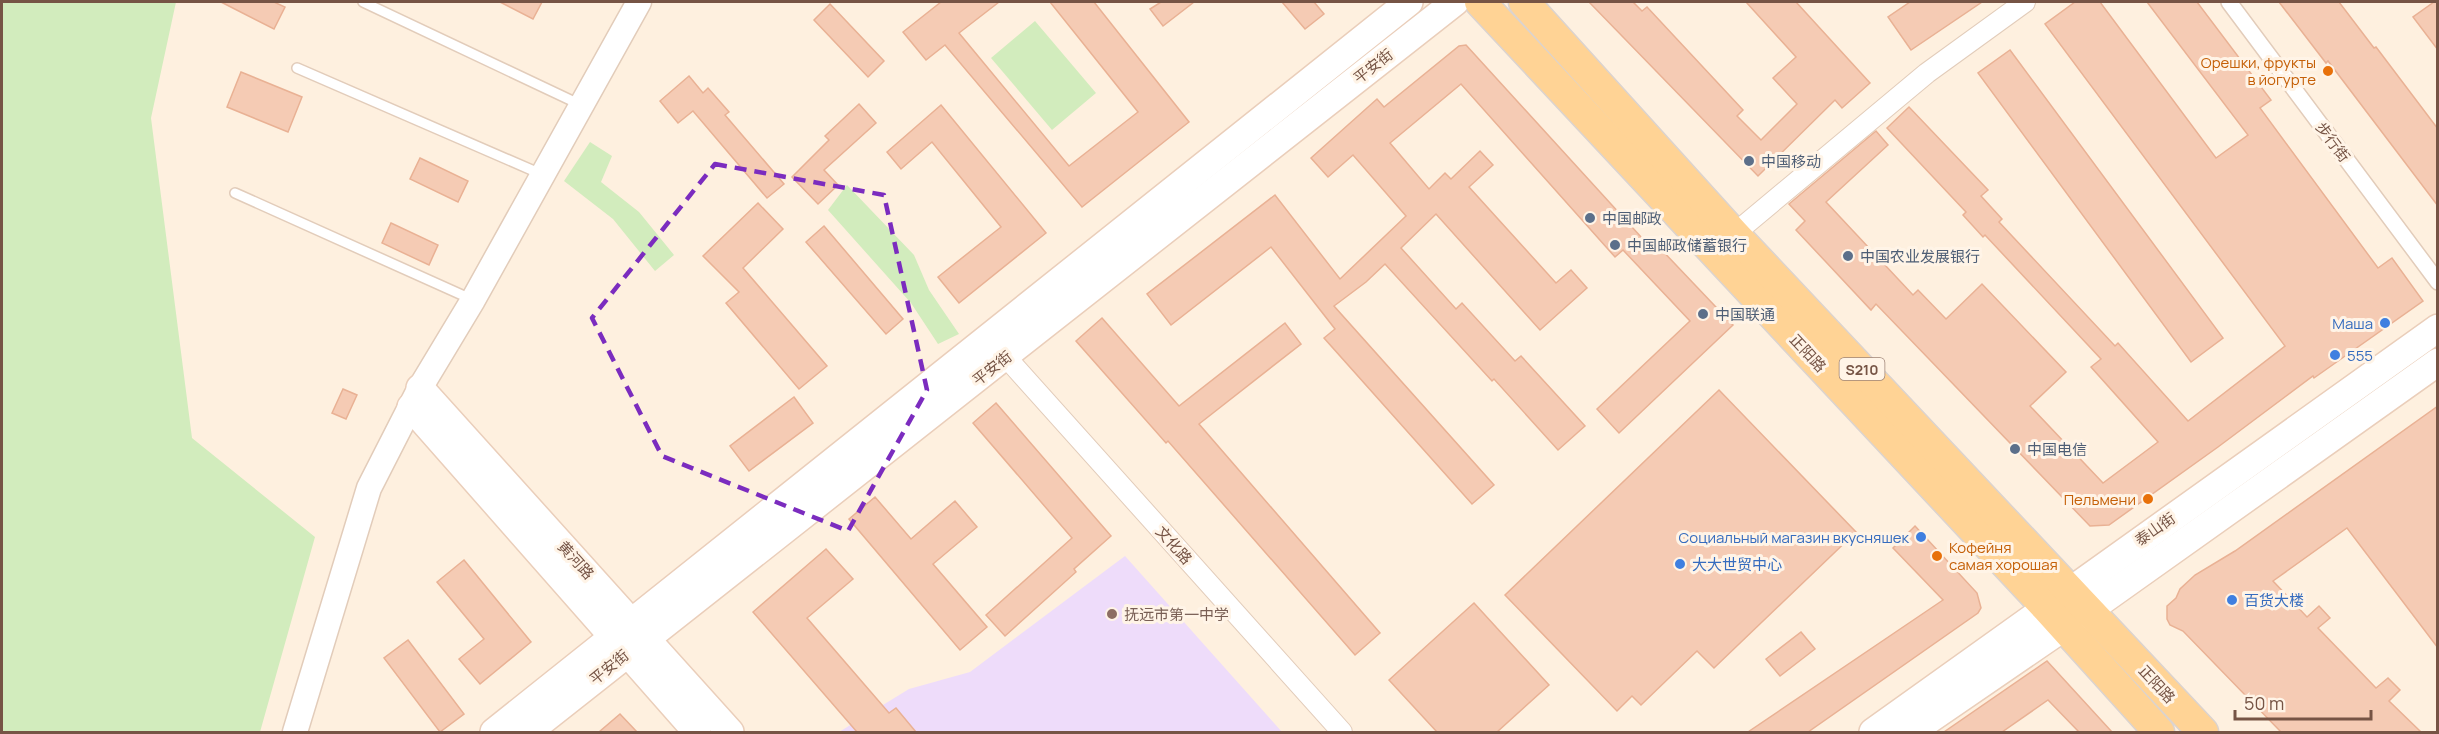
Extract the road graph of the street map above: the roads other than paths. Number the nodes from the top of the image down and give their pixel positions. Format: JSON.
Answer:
{"nodes":[{"id":1,"x":363,"y":2,"type":"edge"},
{"id":2,"x":639,"y":2,"type":"edge"},
{"id":3,"x":1409,"y":2,"type":"edge"},
{"id":4,"x":1455,"y":2,"type":"edge"},
{"id":5,"x":1480,"y":2,"type":"edge"},
{"id":6,"x":1524,"y":2,"type":"edge"},
{"id":7,"x":2025,"y":2,"type":"edge"},
{"id":8,"x":2229,"y":2,"type":"edge"},
{"id":9,"x":297,"y":68,"type":"dead end"},
{"id":10,"x":581,"y":105,"type":"junction"},
{"id":11,"x":543,"y":175,"type":"junction"},
{"id":12,"x":235,"y":193,"type":"dead end"},
{"id":13,"x":1734,"y":234,"type":"junction"},
{"id":14,"x":2438,"y":282,"type":"edge"},
{"id":15,"x":473,"y":300,"type":"junction"},
{"id":16,"x":2438,"y":328,"type":"edge"},
{"id":17,"x":1006,"y":357,"type":"junction"},
{"id":18,"x":2438,"y":362,"type":"edge"},
{"id":19,"x":415,"y":398,"type":"junction"},
{"id":20,"x":2079,"y":600,"type":"junction"},
{"id":21,"x":2055,"y":618,"type":"junction"},
{"id":22,"x":629,"y":637,"type":"junction"},
{"id":23,"x":295,"y":732,"type":"edge"},
{"id":24,"x":494,"y":732,"type":"edge"},
{"id":25,"x":528,"y":732,"type":"edge"},
{"id":26,"x":697,"y":732,"type":"edge"},
{"id":27,"x":730,"y":732,"type":"edge"},
{"id":28,"x":1342,"y":732,"type":"edge"},
{"id":29,"x":1873,"y":732,"type":"edge"},
{"id":30,"x":1911,"y":732,"type":"edge"},
{"id":31,"x":2159,"y":732,"type":"edge"},
{"id":32,"x":2203,"y":732,"type":"edge"}],
"edges":[{"from":1,"to":10,"type":"lane"},
{"from":2,"to":10,"type":"street"},
{"from":3,"to":22,"type":"main road","name":"平安街"},
{"from":4,"to":17,"type":"main road","name":"平安街"},
{"from":5,"to":21,"type":"main road","name":"正阳路"},
{"from":6,"to":13,"type":"main road","name":"正阳路","number":"S210"},
{"from":7,"to":13,"type":"street"},
{"from":8,"to":14,"type":"street","name":"步行街"},
{"from":9,"to":11,"type":"lane"},
{"from":10,"to":11,"type":"street"},
{"from":11,"to":15,"type":"street"},
{"from":12,"to":15,"type":"lane"},
{"from":13,"to":20,"type":"main road","name":"正阳路","number":"S210"},
{"from":15,"to":19,"type":"street"},
{"from":16,"to":20,"type":"main road","name":"泰山街"},
{"from":17,"to":22,"type":"main road","name":"平安街"},
{"from":17,"to":28,"type":"street","name":"文化路"},
{"from":18,"to":20,"type":"main road","name":"泰山街"},
{"from":19,"to":22,"type":"main road","name":"黄河路"},
{"from":19,"to":23,"type":"street"},
{"from":20,"to":21,"type":"main road","name":"泰山街"},
{"from":20,"to":32,"type":"main road","name":"正阳路","number":"S210"},
{"from":21,"to":29,"type":"main road","name":"泰山街"},
{"from":21,"to":30,"type":"main road","name":"泰山街"},
{"from":21,"to":31,"type":"main road","name":"正阳路"},
{"from":22,"to":24,"type":"main road","name":"平安街"},
{"from":22,"to":25,"type":"main road","name":"平安街"},
{"from":22,"to":26,"type":"main road","name":"黄河路"},
{"from":22,"to":27,"type":"main road","name":"黄河路"}]}
